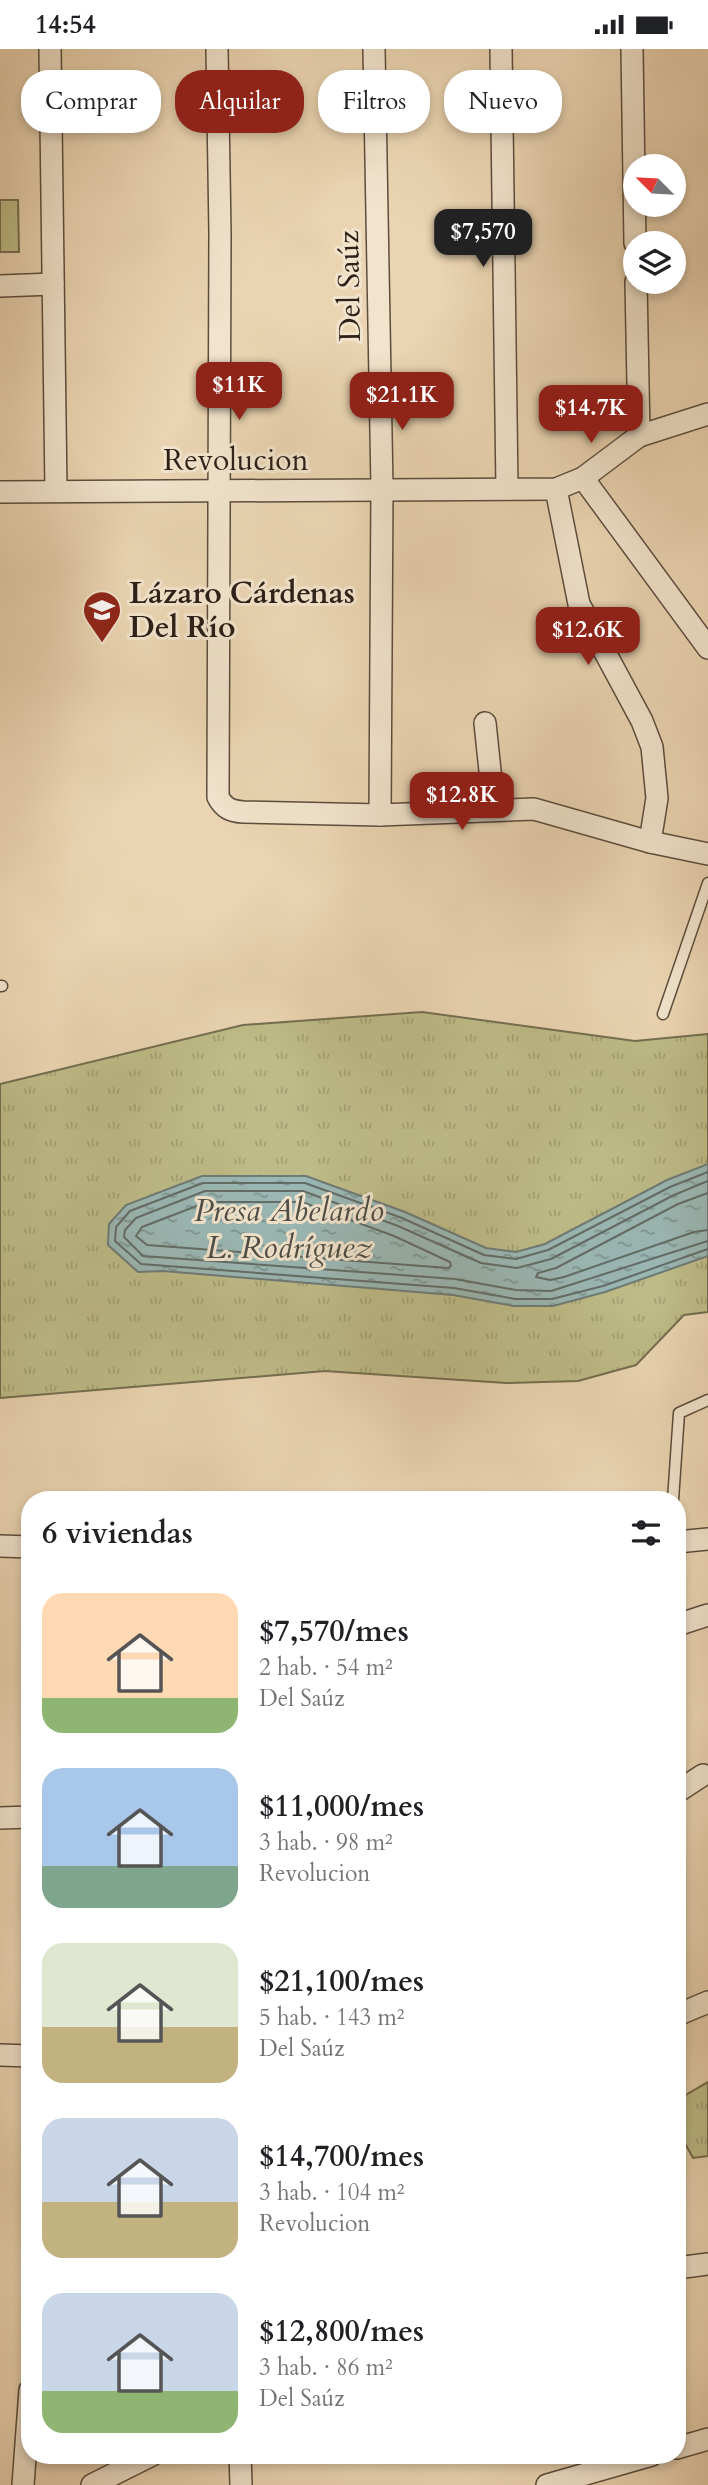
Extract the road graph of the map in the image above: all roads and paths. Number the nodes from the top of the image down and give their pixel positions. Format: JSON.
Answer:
{"nodes":[{"id":1,"x":50,"y":49,"type":"edge"},
{"id":2,"x":217,"y":49,"type":"edge"},
{"id":3,"x":374,"y":49,"type":"edge"},
{"id":4,"x":501,"y":49,"type":"edge"},
{"id":5,"x":632,"y":49,"type":"edge"},
{"id":6,"x":635,"y":231,"type":"edge"},
{"id":7,"x":53,"y":284,"type":"junction"},
{"id":8,"x":0,"y":286,"type":"edge"},
{"id":9,"x":636,"y":294,"type":"edge"},
{"id":10,"x":708,"y":414,"type":"edge"},
{"id":11,"x":639,"y":436,"type":"junction"},
{"id":12,"x":583,"y":478,"type":"junction"},
{"id":13,"x":382,"y":488,"type":"junction"},
{"id":14,"x":218,"y":489,"type":"junction"},
{"id":15,"x":508,"y":489,"type":"junction"},
{"id":16,"x":556,"y":489,"type":"junction"},
{"id":17,"x":56,"y":491,"type":"junction"},
{"id":18,"x":0,"y":492,"type":"edge"},
{"id":19,"x":708,"y":648,"type":"edge"},
{"id":20,"x":485,"y":723,"type":"dead end"},
{"id":21,"x":494,"y":809,"type":"junction"},
{"id":22,"x":380,"y":815,"type":"junction"},
{"id":23,"x":650,"y":842,"type":"junction"},
{"id":24,"x":708,"y":854,"type":"edge"},
{"id":25,"x":708,"y":883,"type":"edge"},
{"id":26,"x":663,"y":1014,"type":"dead end"},
{"id":27,"x":708,"y":1400,"type":"edge"},
{"id":28,"x":674,"y":1491,"type":"edge"},
{"id":29,"x":708,"y":1539,"type":"edge"},
{"id":30,"x":686,"y":1541,"type":"edge"},
{"id":31,"x":0,"y":1546,"type":"edge"},
{"id":32,"x":21,"y":1547,"type":"edge"},
{"id":33,"x":708,"y":1615,"type":"edge"},
{"id":34,"x":686,"y":1622,"type":"edge"},
{"id":35,"x":703,"y":1775,"type":"dead end"},
{"id":36,"x":686,"y":1786,"type":"edge"},
{"id":37,"x":21,"y":1817,"type":"edge"},
{"id":38,"x":0,"y":1818,"type":"edge"},
{"id":39,"x":708,"y":2002,"type":"edge"},
{"id":40,"x":686,"y":2011,"type":"edge"},
{"id":41,"x":0,"y":2055,"type":"edge"},
{"id":42,"x":21,"y":2056,"type":"edge"},
{"id":43,"x":708,"y":2264,"type":"edge"},
{"id":44,"x":686,"y":2266,"type":"edge"},
{"id":45,"x":708,"y":2439,"type":"edge"},
{"id":46,"x":686,"y":2445,"type":"edge"},
{"id":47,"x":25,"y":2464,"type":"edge"},
{"id":48,"x":118,"y":2464,"type":"edge"},
{"id":49,"x":240,"y":2464,"type":"edge"},
{"id":50,"x":620,"y":2464,"type":"edge"},
{"id":51,"x":23,"y":2485,"type":"edge"},
{"id":52,"x":92,"y":2485,"type":"edge"},
{"id":53,"x":241,"y":2485,"type":"edge"},
{"id":54,"x":547,"y":2485,"type":"edge"}],
"edges":[{"from":1,"to":7,"type":"street"},
{"from":2,"to":14,"type":"street"},
{"from":3,"to":13,"type":"street","name":"Del Saúz"},
{"from":4,"to":15,"type":"street"},
{"from":5,"to":6,"type":"street"},
{"from":7,"to":8,"type":"street"},
{"from":7,"to":17,"type":"street"},
{"from":9,"to":11,"type":"street"},
{"from":10,"to":11,"type":"street"},
{"from":11,"to":12,"type":"street"},
{"from":12,"to":16,"type":"street"},
{"from":12,"to":19,"type":"street"},
{"from":13,"to":14,"type":"street","name":"Revolucion"},
{"from":13,"to":15,"type":"street","name":"Revolucion"},
{"from":13,"to":22,"type":"street","name":"Del Saúz"},
{"from":14,"to":17,"type":"street","name":"Revolucion"},
{"from":14,"to":22,"type":"street"},
{"from":15,"to":16,"type":"street","name":"Revolucion"},
{"from":16,"to":23,"type":"street"},
{"from":17,"to":18,"type":"street","name":"Revolucion"},
{"from":20,"to":21,"type":"street"},
{"from":21,"to":22,"type":"street"},
{"from":21,"to":23,"type":"street"},
{"from":23,"to":24,"type":"street"},
{"from":25,"to":26,"type":"lane"},
{"from":27,"to":28,"type":"lane"},
{"from":29,"to":30,"type":"street"},
{"from":31,"to":32,"type":"street"},
{"from":33,"to":34,"type":"street"},
{"from":35,"to":36,"type":"street"},
{"from":37,"to":38,"type":"street"},
{"from":39,"to":40,"type":"street"},
{"from":41,"to":42,"type":"street"},
{"from":43,"to":44,"type":"street"},
{"from":45,"to":46,"type":"street"},
{"from":47,"to":51,"type":"street"},
{"from":48,"to":52,"type":"street"},
{"from":49,"to":53,"type":"street"},
{"from":50,"to":54,"type":"street"}]}
